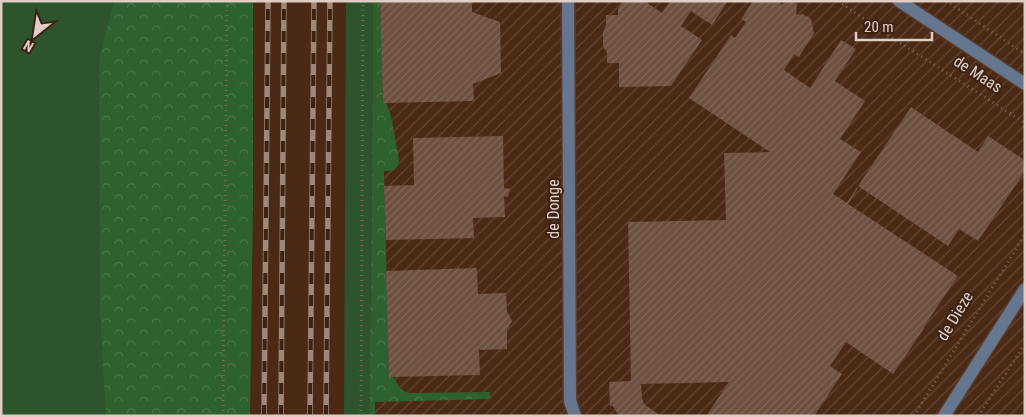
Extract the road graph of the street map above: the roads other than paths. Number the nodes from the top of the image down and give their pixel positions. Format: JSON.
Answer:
{"nodes":[{"id":1,"x":568,"y":1,"type":"edge"},
{"id":2,"x":899,"y":1,"type":"edge"},
{"id":3,"x":1025,"y":84,"type":"edge"},
{"id":4,"x":1025,"y":289,"type":"edge"},
{"id":5,"x":575,"y":416,"type":"edge"},
{"id":6,"x":944,"y":416,"type":"edge"}],
"edges":[{"from":1,"to":5,"type":"street","name":"de Donge"},
{"from":2,"to":3,"type":"street","name":"de Maas"},
{"from":4,"to":6,"type":"street"}]}
